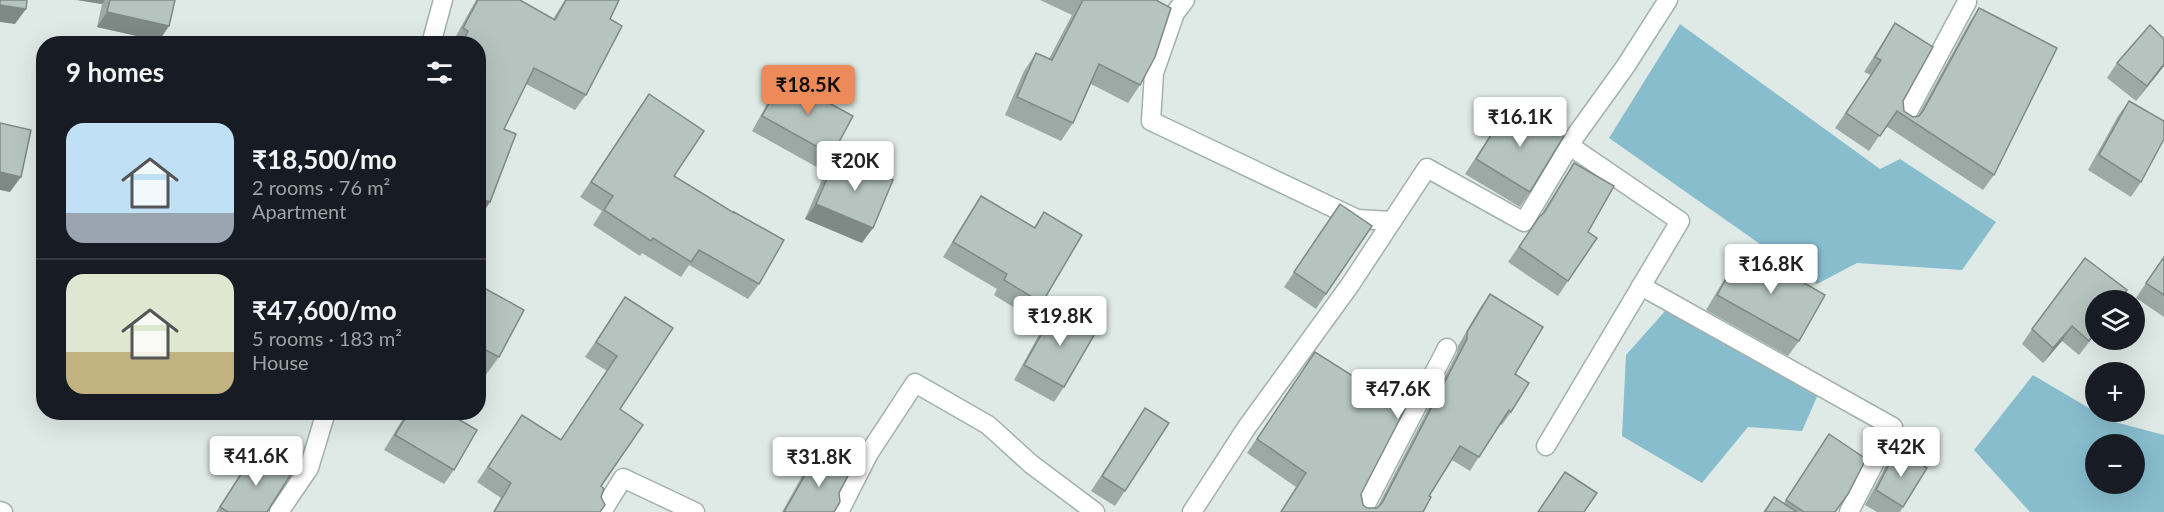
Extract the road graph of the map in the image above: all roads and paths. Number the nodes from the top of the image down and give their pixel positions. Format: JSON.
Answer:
{"nodes":[{"id":1,"x":443,"y":0,"type":"edge"},
{"id":2,"x":1185,"y":0,"type":"edge"},
{"id":3,"x":1668,"y":0,"type":"edge"},
{"id":4,"x":1966,"y":1,"type":"edge"},
{"id":5,"x":433,"y":36,"type":"edge"},
{"id":6,"x":1903,"y":121,"type":"edge"},
{"id":7,"x":1570,"y":146,"type":"junction"},
{"id":8,"x":1392,"y":221,"type":"junction"},
{"id":9,"x":1641,"y":286,"type":"junction"},
{"id":10,"x":1447,"y":348,"type":"dead end"},
{"id":11,"x":324,"y":420,"type":"edge"},
{"id":12,"x":1546,"y":446,"type":"dead end"},
{"id":13,"x":286,"y":509,"type":"edge"},
{"id":14,"x":602,"y":512,"type":"edge"},
{"id":15,"x":695,"y":512,"type":"edge"},
{"id":16,"x":839,"y":512,"type":"edge"},
{"id":17,"x":1095,"y":512,"type":"edge"},
{"id":18,"x":1192,"y":512,"type":"edge"},
{"id":19,"x":1362,"y":512,"type":"edge"},
{"id":20,"x":1849,"y":512,"type":"edge"}],
"edges":[{"from":1,"to":5,"type":"street"},
{"from":2,"to":8,"type":"street"},
{"from":3,"to":7,"type":"street"},
{"from":4,"to":6,"type":"street"},
{"from":7,"to":8,"type":"street"},
{"from":7,"to":9,"type":"street"},
{"from":8,"to":18,"type":"street"},
{"from":9,"to":12,"type":"street"},
{"from":9,"to":20,"type":"street"},
{"from":10,"to":19,"type":"street"},
{"from":11,"to":13,"type":"street"},
{"from":14,"to":15,"type":"street"},
{"from":16,"to":17,"type":"street"}]}
